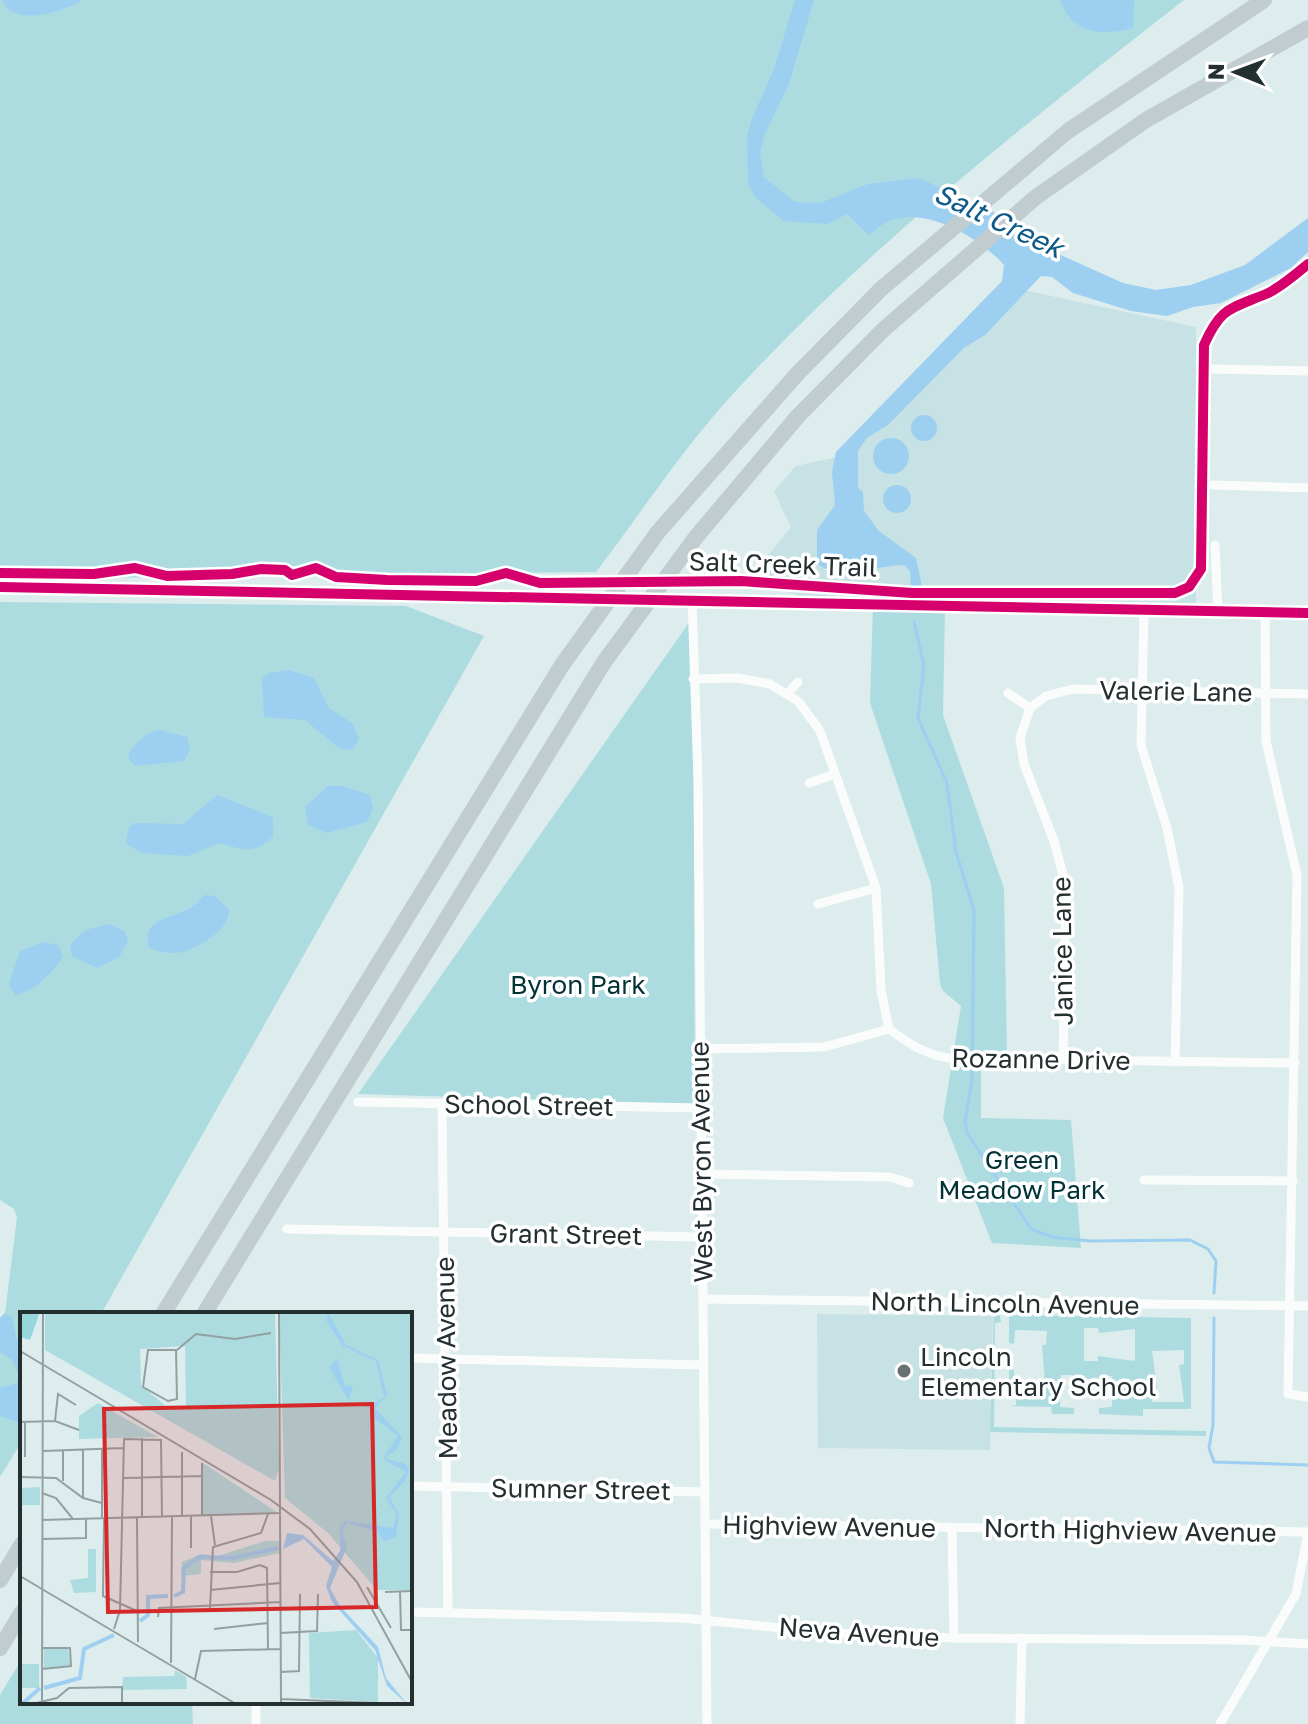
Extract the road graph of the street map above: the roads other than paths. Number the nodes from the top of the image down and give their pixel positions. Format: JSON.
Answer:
{"nodes":[{"id":1,"x":1264,"y":0,"type":"edge"},
{"id":2,"x":1308,"y":28,"type":"edge"},
{"id":3,"x":1213,"y":369,"type":"dead end"},
{"id":4,"x":1308,"y":371,"type":"edge"},
{"id":5,"x":1213,"y":485,"type":"dead end"},
{"id":6,"x":1308,"y":488,"type":"edge"},
{"id":7,"x":1215,"y":545,"type":"dead end"},
{"id":8,"x":0,"y":587,"type":"edge"},
{"id":9,"x":692,"y":599,"type":"junction"},
{"id":10,"x":1144,"y":611,"type":"junction"},
{"id":11,"x":1218,"y":612,"type":"junction"},
{"id":12,"x":1265,"y":613,"type":"junction"},
{"id":13,"x":1308,"y":613,"type":"edge"},
{"id":14,"x":693,"y":679,"type":"junction"},
{"id":15,"x":798,"y":682,"type":"dead end"},
{"id":16,"x":1140,"y":691,"type":"junction"},
{"id":17,"x":788,"y":693,"type":"junction"},
{"id":18,"x":1008,"y":693,"type":"dead end"},
{"id":19,"x":1265,"y":693,"type":"junction"},
{"id":20,"x":1308,"y":694,"type":"edge"},
{"id":21,"x":1030,"y":708,"type":"junction"},
{"id":22,"x":835,"y":774,"type":"junction"},
{"id":23,"x":809,"y":783,"type":"dead end"},
{"id":24,"x":876,"y":888,"type":"junction"},
{"id":25,"x":818,"y":904,"type":"dead end"},
{"id":26,"x":889,"y":1029,"type":"junction"},
{"id":27,"x":700,"y":1049,"type":"junction"},
{"id":28,"x":1063,"y":1059,"type":"junction"},
{"id":29,"x":1175,"y":1062,"type":"junction"},
{"id":30,"x":1295,"y":1063,"type":"junction"},
{"id":31,"x":358,"y":1102,"type":"dead end"},
{"id":32,"x":442,"y":1104,"type":"junction"},
{"id":33,"x":701,"y":1108,"type":"junction"},
{"id":34,"x":702,"y":1174,"type":"junction"},
{"id":35,"x":1144,"y":1180,"type":"dead end"},
{"id":36,"x":1293,"y":1181,"type":"junction"},
{"id":37,"x":909,"y":1183,"type":"dead end"},
{"id":38,"x":287,"y":1229,"type":"dead end"},
{"id":39,"x":444,"y":1231,"type":"junction"},
{"id":40,"x":701,"y":1237,"type":"junction"},
{"id":41,"x":703,"y":1299,"type":"junction"},
{"id":42,"x":1290,"y":1306,"type":"junction"},
{"id":43,"x":1308,"y":1306,"type":"edge"},
{"id":44,"x":164,"y":1312,"type":"edge"},
{"id":45,"x":205,"y":1312,"type":"edge"},
{"id":46,"x":412,"y":1358,"type":"edge"},
{"id":47,"x":446,"y":1359,"type":"junction"},
{"id":48,"x":703,"y":1365,"type":"junction"},
{"id":49,"x":1308,"y":1397,"type":"edge"},
{"id":50,"x":412,"y":1486,"type":"edge"},
{"id":51,"x":448,"y":1486,"type":"junction"},
{"id":52,"x":705,"y":1492,"type":"junction"},
{"id":53,"x":705,"y":1524,"type":"junction"},
{"id":54,"x":952,"y":1528,"type":"junction"},
{"id":55,"x":1308,"y":1533,"type":"edge"},
{"id":56,"x":20,"y":1547,"type":"edge"},
{"id":57,"x":0,"y":1580,"type":"edge"},
{"id":58,"x":412,"y":1612,"type":"edge"},
{"id":59,"x":448,"y":1612,"type":"junction"},
{"id":60,"x":20,"y":1615,"type":"edge"},
{"id":61,"x":706,"y":1619,"type":"junction"},
{"id":62,"x":954,"y":1638,"type":"junction"},
{"id":63,"x":1022,"y":1638,"type":"junction"},
{"id":64,"x":1271,"y":1641,"type":"junction"},
{"id":65,"x":1308,"y":1644,"type":"edge"},
{"id":66,"x":0,"y":1648,"type":"edge"},
{"id":67,"x":707,"y":1724,"type":"edge"},
{"id":68,"x":1020,"y":1724,"type":"edge"},
{"id":69,"x":1220,"y":1724,"type":"edge"}],
"edges":[{"from":1,"to":44,"type":"highway"},
{"from":2,"to":45,"type":"highway"},
{"from":3,"to":4,"type":"street"},
{"from":5,"to":6,"type":"street"},
{"from":7,"to":11,"type":"street"},
{"from":8,"to":9,"type":"street"},
{"from":9,"to":10,"type":"street"},
{"from":9,"to":14,"type":"street","name":"West Byron Avenue"},
{"from":10,"to":11,"type":"street"},
{"from":10,"to":16,"type":"street"},
{"from":11,"to":12,"type":"street"},
{"from":12,"to":13,"type":"street"},
{"from":12,"to":19,"type":"street"},
{"from":14,"to":17,"type":"street"},
{"from":14,"to":27,"type":"street","name":"West Byron Avenue"},
{"from":15,"to":17,"type":"street"},
{"from":16,"to":19,"type":"street","name":"Valerie Lane"},
{"from":16,"to":21,"type":"street","name":"Valerie Lane"},
{"from":16,"to":29,"type":"street"},
{"from":17,"to":22,"type":"street"},
{"from":18,"to":21,"type":"street"},
{"from":19,"to":20,"type":"street","name":"Valerie Lane"},
{"from":19,"to":30,"type":"street"},
{"from":21,"to":28,"type":"street","name":"Janice Lane"},
{"from":22,"to":23,"type":"street"},
{"from":22,"to":24,"type":"street"},
{"from":24,"to":25,"type":"street"},
{"from":24,"to":26,"type":"street"},
{"from":26,"to":27,"type":"street"},
{"from":26,"to":28,"type":"street","name":"Rozanne Drive"},
{"from":27,"to":33,"type":"street","name":"West Byron Avenue"},
{"from":28,"to":29,"type":"street","name":"Rozanne Drive"},
{"from":29,"to":30,"type":"street","name":"Rozanne Drive"},
{"from":30,"to":36,"type":"street"},
{"from":31,"to":32,"type":"street","name":"School Street"},
{"from":32,"to":33,"type":"street","name":"School Street"},
{"from":32,"to":39,"type":"street","name":"Meadow Avenue"},
{"from":33,"to":34,"type":"street","name":"West Byron Avenue"},
{"from":34,"to":37,"type":"street"},
{"from":34,"to":40,"type":"street","name":"West Byron Avenue"},
{"from":35,"to":36,"type":"street"},
{"from":36,"to":42,"type":"street"},
{"from":38,"to":39,"type":"street","name":"Grant Street"},
{"from":39,"to":40,"type":"street","name":"Grant Street"},
{"from":39,"to":47,"type":"street","name":"Meadow Avenue"},
{"from":40,"to":41,"type":"street","name":"West Byron Avenue"},
{"from":41,"to":42,"type":"street","name":"North Lincoln Avenue"},
{"from":41,"to":48,"type":"street","name":"West Byron Avenue"},
{"from":42,"to":43,"type":"street","name":"North Lincoln Avenue"},
{"from":42,"to":49,"type":"street"},
{"from":46,"to":47,"type":"street"},
{"from":47,"to":48,"type":"street"},
{"from":47,"to":51,"type":"street","name":"Meadow Avenue"},
{"from":48,"to":52,"type":"street","name":"West Byron Avenue"},
{"from":50,"to":51,"type":"street","name":"Sumner Street"},
{"from":51,"to":52,"type":"street","name":"Sumner Street"},
{"from":51,"to":59,"type":"street","name":"Meadow Avenue"},
{"from":52,"to":53,"type":"street","name":"West Byron Avenue"},
{"from":53,"to":54,"type":"street","name":"Highview Avenue"},
{"from":53,"to":61,"type":"street","name":"West Byron Avenue"},
{"from":54,"to":55,"type":"street","name":"North Highview Avenue"},
{"from":54,"to":62,"type":"street"},
{"from":55,"to":64,"type":"street"},
{"from":56,"to":57,"type":"highway"},
{"from":58,"to":59,"type":"street","name":"Neva Avenue"},
{"from":59,"to":61,"type":"street","name":"Neva Avenue"},
{"from":60,"to":66,"type":"highway"},
{"from":61,"to":62,"type":"street","name":"Neva Avenue"},
{"from":61,"to":67,"type":"street","name":"West Byron Avenue"},
{"from":62,"to":63,"type":"street","name":"Neva Avenue"},
{"from":63,"to":64,"type":"street","name":"Neva Avenue"},
{"from":63,"to":68,"type":"street"},
{"from":64,"to":65,"type":"street","name":"Neva Avenue"},
{"from":64,"to":69,"type":"street"}]}
